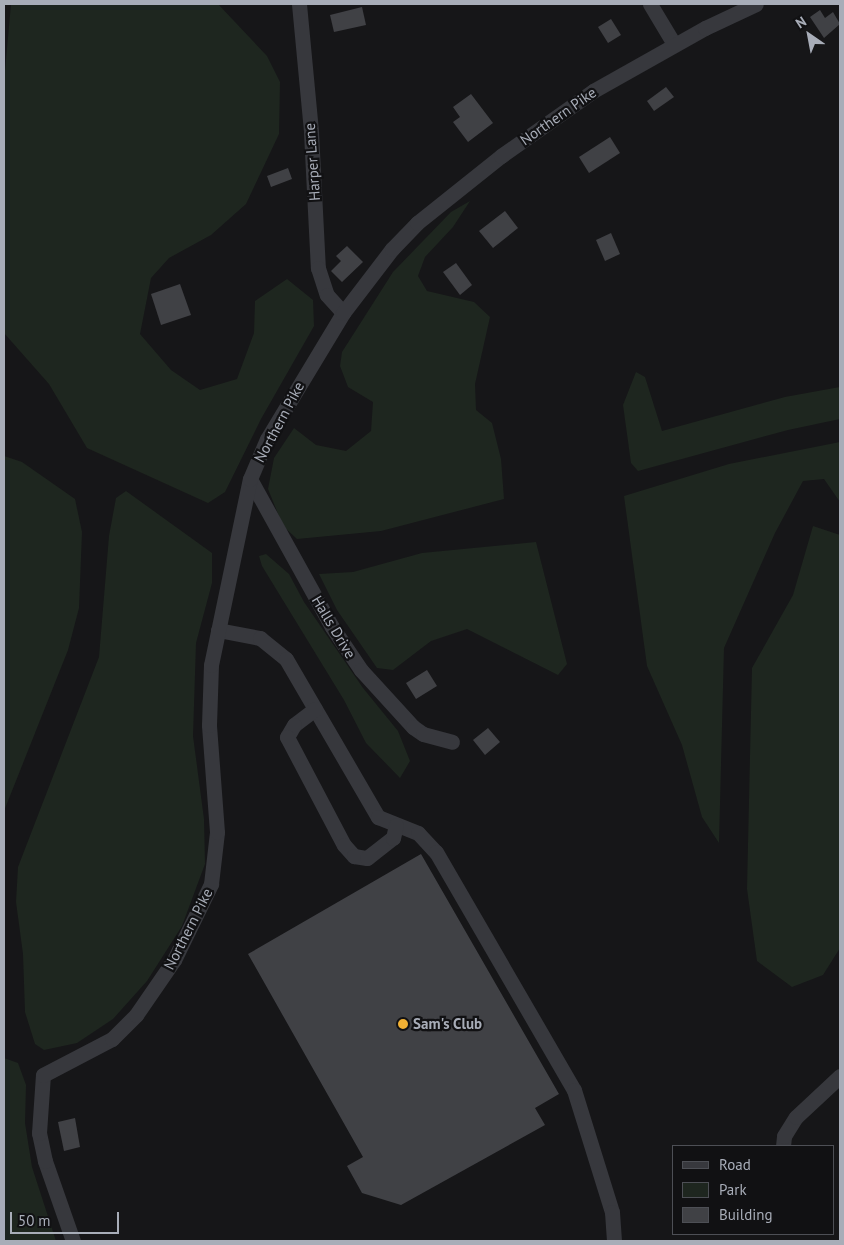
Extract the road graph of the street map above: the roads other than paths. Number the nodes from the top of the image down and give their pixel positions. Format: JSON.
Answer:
{"nodes":[{"id":1,"x":299,"y":4,"type":"edge"},
{"id":2,"x":650,"y":4,"type":"edge"},
{"id":3,"x":746,"y":6,"type":"edge"},
{"id":4,"x":674,"y":44,"type":"junction"},
{"id":5,"x":343,"y":312,"type":"junction"},
{"id":6,"x":250,"y":479,"type":"junction"},
{"id":7,"x":218,"y":630,"type":"junction"},
{"id":8,"x":315,"y":709,"type":"junction"},
{"id":9,"x":452,"y":742,"type":"dead end"},
{"id":10,"x":396,"y":825,"type":"junction"},
{"id":11,"x":840,"y":1076,"type":"edge"},
{"id":12,"x":782,"y":1145,"type":"edge"},
{"id":13,"x":73,"y":1241,"type":"edge"},
{"id":14,"x":614,"y":1241,"type":"edge"}],
"edges":[{"from":1,"to":5,"type":"street","name":"Harper Lane"},
{"from":2,"to":4,"type":"street"},
{"from":3,"to":4,"type":"street","name":"Northern Pike"},
{"from":4,"to":5,"type":"street","name":"Northern Pike"},
{"from":5,"to":6,"type":"street","name":"Northern Pike"},
{"from":6,"to":7,"type":"street","name":"Northern Pike"},
{"from":6,"to":9,"type":"street","name":"Halls Drive"},
{"from":7,"to":8,"type":"street"},
{"from":7,"to":13,"type":"street","name":"Northern Pike"},
{"from":8,"to":10,"type":"street"},
{"from":8,"to":10,"type":"street"},
{"from":10,"to":14,"type":"street"},
{"from":11,"to":12,"type":"street"}]}
